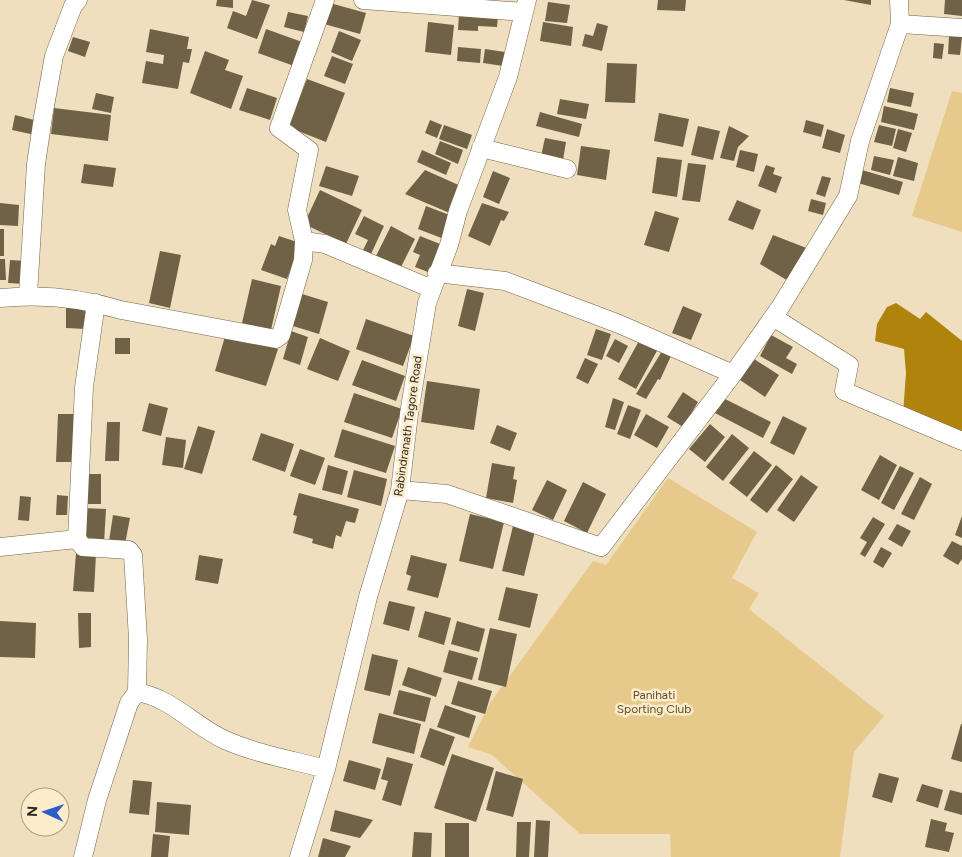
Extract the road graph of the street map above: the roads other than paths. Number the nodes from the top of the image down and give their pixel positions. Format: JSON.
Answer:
{"nodes":[{"id":1,"x":78,"y":0,"type":"edge"},
{"id":2,"x":325,"y":0,"type":"edge"},
{"id":3,"x":363,"y":0,"type":"edge"},
{"id":4,"x":899,"y":0,"type":"edge"},
{"id":5,"x":526,"y":6,"type":"edge"},
{"id":6,"x":900,"y":24,"type":"junction"},
{"id":7,"x":962,"y":28,"type":"edge"},
{"id":8,"x":481,"y":148,"type":"junction"},
{"id":9,"x":567,"y":169,"type":"dead end"},
{"id":10,"x":304,"y":240,"type":"junction"},
{"id":11,"x":435,"y":281,"type":"junction"},
{"id":12,"x":28,"y":295,"type":"junction"},
{"id":13,"x":0,"y":298,"type":"edge"},
{"id":14,"x":96,"y":303,"type":"junction"},
{"id":15,"x":773,"y":317,"type":"junction"},
{"id":16,"x":733,"y":374,"type":"junction"},
{"id":17,"x":962,"y":441,"type":"edge"},
{"id":18,"x":400,"y":490,"type":"junction"},
{"id":19,"x":77,"y":540,"type":"junction"},
{"id":20,"x":0,"y":547,"type":"edge"},
{"id":21,"x":137,"y":692,"type":"junction"},
{"id":22,"x":326,"y":769,"type":"junction"},
{"id":23,"x":83,"y":857,"type":"edge"},
{"id":24,"x":299,"y":857,"type":"edge"}],
"edges":[{"from":1,"to":12,"type":"street"},
{"from":2,"to":10,"type":"street"},
{"from":3,"to":5,"type":"street"},
{"from":4,"to":6,"type":"street"},
{"from":5,"to":8,"type":"street","name":"Rabindranath Tagore Road"},
{"from":6,"to":7,"type":"street"},
{"from":6,"to":15,"type":"street"},
{"from":8,"to":9,"type":"street"},
{"from":8,"to":11,"type":"street","name":"Rabindranath Tagore Road"},
{"from":10,"to":11,"type":"street"},
{"from":10,"to":14,"type":"street"},
{"from":11,"to":16,"type":"street"},
{"from":11,"to":18,"type":"street","name":"Rabindranath Tagore Road"},
{"from":12,"to":13,"type":"street"},
{"from":12,"to":14,"type":"street"},
{"from":14,"to":19,"type":"street"},
{"from":15,"to":16,"type":"street"},
{"from":15,"to":17,"type":"street"},
{"from":16,"to":18,"type":"street"},
{"from":18,"to":22,"type":"street","name":"Rabindranath Tagore Road"},
{"from":19,"to":20,"type":"street"},
{"from":19,"to":21,"type":"street"},
{"from":21,"to":22,"type":"street"},
{"from":21,"to":23,"type":"street"},
{"from":22,"to":24,"type":"street","name":"Rabindranath Tagore Road"}]}
